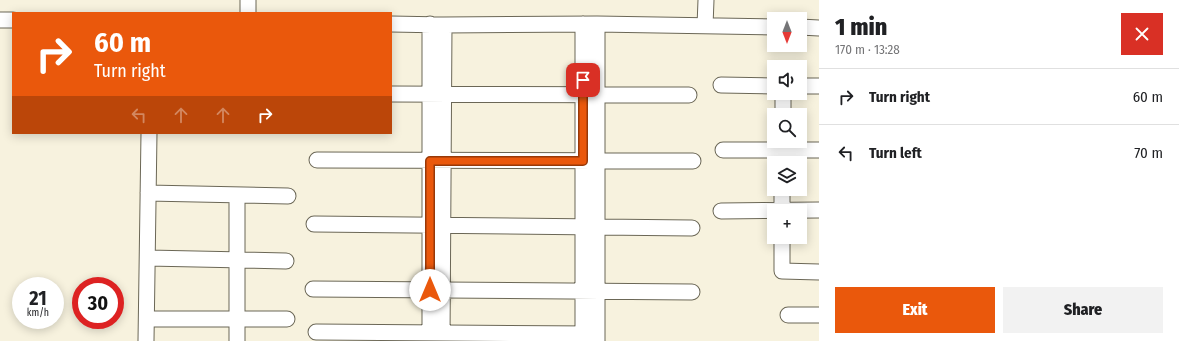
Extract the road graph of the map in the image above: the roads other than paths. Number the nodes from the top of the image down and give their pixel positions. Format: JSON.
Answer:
{"nodes":[{"id":1,"x":248,"y":0,"type":"edge"},
{"id":2,"x":706,"y":0,"type":"edge"},
{"id":3,"x":248,"y":12,"type":"edge"},
{"id":4,"x":0,"y":20,"type":"edge"},
{"id":5,"x":12,"y":20,"type":"edge"},
{"id":6,"x":392,"y":24,"type":"edge"},
{"id":7,"x":590,"y":24,"type":"junction"},
{"id":8,"x":437,"y":25,"type":"junction"},
{"id":9,"x":705,"y":26,"type":"junction"},
{"id":10,"x":767,"y":27,"type":"edge"},
{"id":11,"x":807,"y":27,"type":"edge"},
{"id":12,"x":819,"y":28,"type":"edge"},
{"id":13,"x":721,"y":85,"type":"dead end"},
{"id":14,"x":767,"y":86,"type":"edge"},
{"id":15,"x":807,"y":86,"type":"edge"},
{"id":16,"x":819,"y":86,"type":"edge"},
{"id":17,"x":392,"y":94,"type":"edge"},
{"id":18,"x":437,"y":94,"type":"junction"},
{"id":19,"x":590,"y":95,"type":"junction"},
{"id":20,"x":689,"y":95,"type":"dead end"},
{"id":21,"x":149,"y":134,"type":"edge"},
{"id":22,"x":723,"y":150,"type":"dead end"},
{"id":23,"x":819,"y":150,"type":"edge"},
{"id":24,"x":783,"y":151,"type":"edge"},
{"id":25,"x":317,"y":160,"type":"dead end"},
{"id":26,"x":437,"y":161,"type":"junction"},
{"id":27,"x":590,"y":161,"type":"junction"},
{"id":28,"x":693,"y":161,"type":"dead end"},
{"id":29,"x":148,"y":193,"type":"junction"},
{"id":30,"x":237,"y":195,"type":"junction"},
{"id":31,"x":288,"y":196,"type":"dead end"},
{"id":32,"x":807,"y":210,"type":"edge"},
{"id":33,"x":819,"y":210,"type":"edge"},
{"id":34,"x":721,"y":211,"type":"dead end"},
{"id":35,"x":767,"y":211,"type":"edge"},
{"id":36,"x":314,"y":224,"type":"dead end"},
{"id":37,"x":437,"y":225,"type":"junction"},
{"id":38,"x":590,"y":227,"type":"junction"},
{"id":39,"x":692,"y":228,"type":"dead end"},
{"id":40,"x":782,"y":244,"type":"edge"},
{"id":41,"x":148,"y":258,"type":"junction"},
{"id":42,"x":237,"y":260,"type":"junction"},
{"id":43,"x":286,"y":261,"type":"dead end"},
{"id":44,"x":819,"y":272,"type":"edge"},
{"id":45,"x":313,"y":288,"type":"dead end"},
{"id":46,"x":436,"y":290,"type":"junction"},
{"id":47,"x":590,"y":291,"type":"junction"},
{"id":48,"x":692,"y":292,"type":"dead end"},
{"id":49,"x":788,"y":315,"type":"dead end"},
{"id":50,"x":819,"y":315,"type":"edge"},
{"id":51,"x":146,"y":320,"type":"junction"},
{"id":52,"x":237,"y":320,"type":"junction"},
{"id":53,"x":287,"y":320,"type":"dead end"},
{"id":54,"x":316,"y":332,"type":"dead end"},
{"id":55,"x":436,"y":337,"type":"edge"},
{"id":56,"x":590,"y":337,"type":"edge"},
{"id":57,"x":146,"y":341,"type":"edge"},
{"id":58,"x":237,"y":341,"type":"edge"}],
"edges":[{"from":1,"to":3,"type":"street"},
{"from":2,"to":9,"type":"street"},
{"from":4,"to":5,"type":"street"},
{"from":6,"to":8,"type":"street"},
{"from":7,"to":8,"type":"street"},
{"from":7,"to":9,"type":"street"},
{"from":7,"to":19,"type":"street"},
{"from":8,"to":18,"type":"street"},
{"from":9,"to":10,"type":"street"},
{"from":11,"to":12,"type":"street"},
{"from":13,"to":14,"type":"street"},
{"from":15,"to":16,"type":"street"},
{"from":17,"to":18,"type":"street"},
{"from":18,"to":19,"type":"street"},
{"from":18,"to":26,"type":"street"},
{"from":19,"to":20,"type":"street"},
{"from":19,"to":27,"type":"street"},
{"from":21,"to":29,"type":"street"},
{"from":22,"to":24,"type":"street"},
{"from":23,"to":24,"type":"street"},
{"from":25,"to":26,"type":"street"},
{"from":26,"to":27,"type":"street"},
{"from":26,"to":37,"type":"street"},
{"from":27,"to":28,"type":"street"},
{"from":27,"to":38,"type":"street"},
{"from":29,"to":30,"type":"street"},
{"from":29,"to":41,"type":"street"},
{"from":30,"to":31,"type":"street"},
{"from":30,"to":42,"type":"street"},
{"from":32,"to":33,"type":"street"},
{"from":34,"to":35,"type":"street"},
{"from":36,"to":37,"type":"street"},
{"from":37,"to":38,"type":"street"},
{"from":37,"to":46,"type":"street"},
{"from":38,"to":39,"type":"street"},
{"from":38,"to":47,"type":"street"},
{"from":40,"to":44,"type":"street"},
{"from":41,"to":42,"type":"street"},
{"from":41,"to":51,"type":"street"},
{"from":42,"to":43,"type":"street"},
{"from":42,"to":52,"type":"street"},
{"from":45,"to":46,"type":"street"},
{"from":46,"to":47,"type":"street"},
{"from":46,"to":55,"type":"street"},
{"from":47,"to":48,"type":"street"},
{"from":47,"to":56,"type":"street"},
{"from":49,"to":50,"type":"street"},
{"from":51,"to":52,"type":"street"},
{"from":51,"to":57,"type":"street"},
{"from":52,"to":53,"type":"street"},
{"from":52,"to":58,"type":"street"},
{"from":54,"to":55,"type":"street"},
{"from":55,"to":56,"type":"street"}]}
